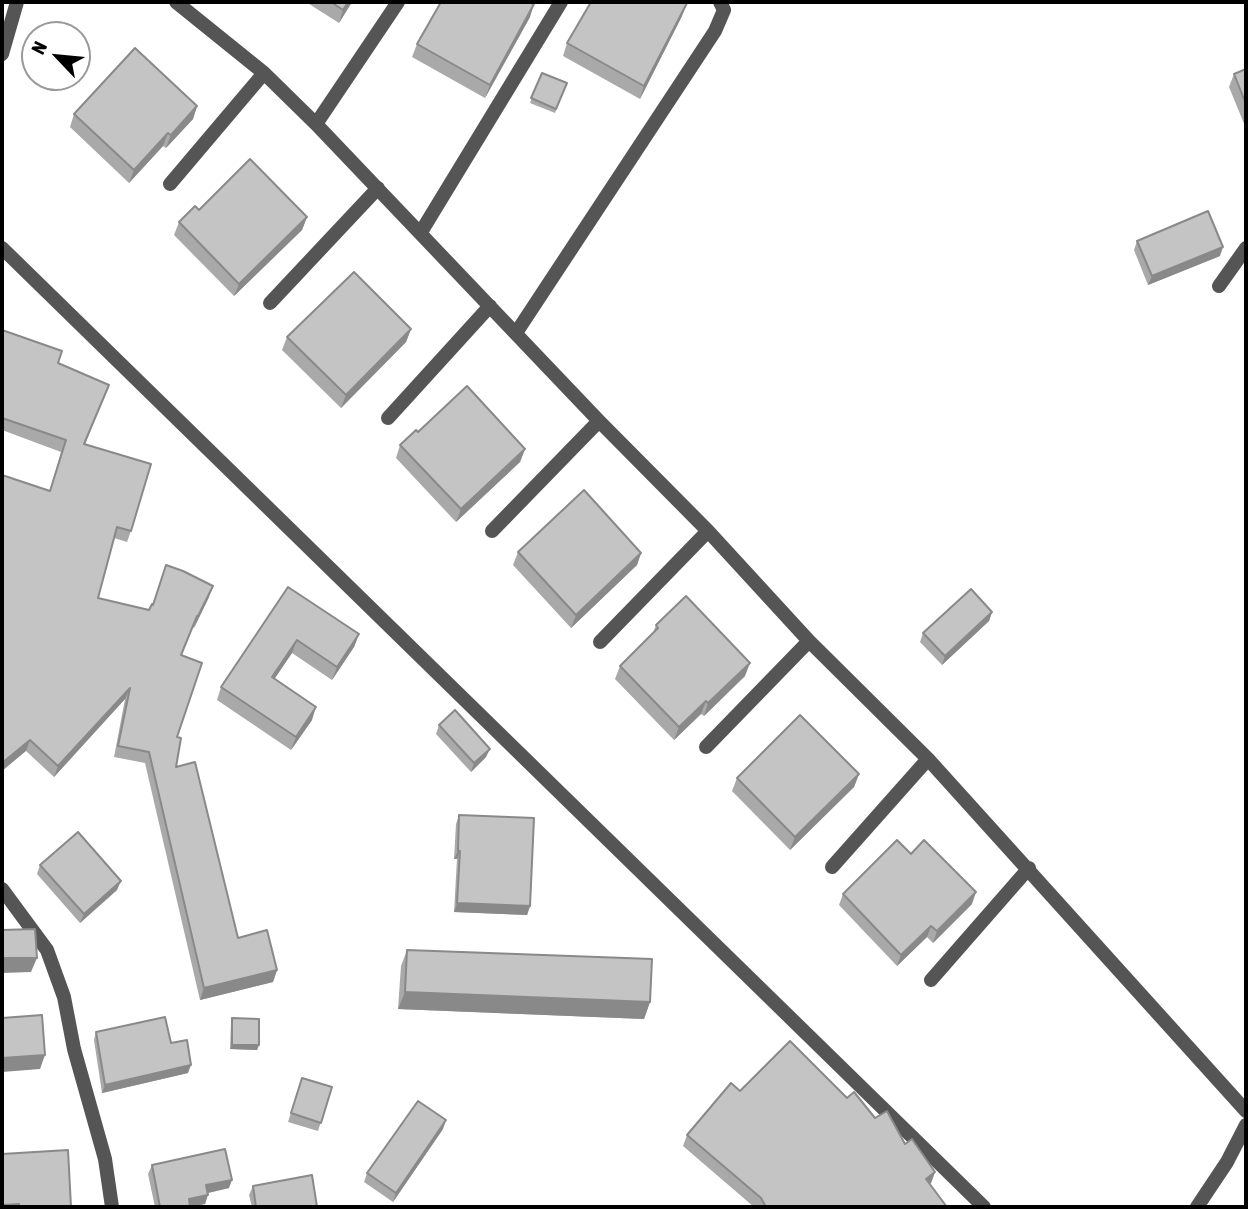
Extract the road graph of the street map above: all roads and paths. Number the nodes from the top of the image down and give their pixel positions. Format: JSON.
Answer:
{"nodes":[{"id":1,"x":17,"y":2,"type":"edge"},
{"id":2,"x":398,"y":2,"type":"edge"},
{"id":3,"x":561,"y":2,"type":"edge"},
{"id":4,"x":720,"y":2,"type":"edge"},
{"id":5,"x":182,"y":4,"type":"edge"},
{"id":6,"x":2,"y":54,"type":"edge"},
{"id":7,"x":264,"y":73,"type":"junction"},
{"id":8,"x":316,"y":124,"type":"junction"},
{"id":9,"x":170,"y":184,"type":"dead end"},
{"id":10,"x":378,"y":188,"type":"junction"},
{"id":11,"x":421,"y":232,"type":"junction"},
{"id":12,"x":2,"y":248,"type":"edge"},
{"id":13,"x":1246,"y":248,"type":"edge"},
{"id":14,"x":1219,"y":286,"type":"dead end"},
{"id":15,"x":270,"y":303,"type":"dead end"},
{"id":16,"x":489,"y":306,"type":"junction"},
{"id":17,"x":516,"y":332,"type":"junction"},
{"id":18,"x":388,"y":418,"type":"dead end"},
{"id":19,"x":599,"y":421,"type":"junction"},
{"id":20,"x":492,"y":531,"type":"dead end"},
{"id":21,"x":708,"y":531,"type":"junction"},
{"id":22,"x":809,"y":641,"type":"junction"},
{"id":23,"x":600,"y":642,"type":"dead end"},
{"id":24,"x":706,"y":747,"type":"dead end"},
{"id":25,"x":928,"y":760,"type":"junction"},
{"id":26,"x":832,"y":867,"type":"dead end"},
{"id":27,"x":1029,"y":868,"type":"junction"},
{"id":28,"x":2,"y":889,"type":"edge"},
{"id":29,"x":931,"y":980,"type":"dead end"},
{"id":30,"x":1246,"y":1111,"type":"edge"},
{"id":31,"x":1246,"y":1125,"type":"edge"},
{"id":32,"x":113,"y":1207,"type":"edge"},
{"id":33,"x":984,"y":1207,"type":"edge"},
{"id":34,"x":1197,"y":1207,"type":"edge"}],
"edges":[{"from":1,"to":6,"type":"street"},
{"from":2,"to":8,"type":"street"},
{"from":3,"to":11,"type":"street"},
{"from":4,"to":17,"type":"street"},
{"from":5,"to":7,"type":"street"},
{"from":7,"to":8,"type":"street"},
{"from":7,"to":9,"type":"street"},
{"from":8,"to":10,"type":"street"},
{"from":10,"to":11,"type":"street"},
{"from":10,"to":15,"type":"street"},
{"from":11,"to":16,"type":"street"},
{"from":12,"to":33,"type":"street"},
{"from":13,"to":14,"type":"street"},
{"from":16,"to":17,"type":"street"},
{"from":16,"to":18,"type":"street"},
{"from":17,"to":19,"type":"street"},
{"from":19,"to":20,"type":"street"},
{"from":19,"to":21,"type":"street"},
{"from":21,"to":22,"type":"street"},
{"from":21,"to":23,"type":"street"},
{"from":22,"to":24,"type":"street"},
{"from":22,"to":25,"type":"street"},
{"from":25,"to":26,"type":"street"},
{"from":25,"to":27,"type":"street"},
{"from":27,"to":29,"type":"street"},
{"from":27,"to":30,"type":"street"},
{"from":28,"to":32,"type":"street"},
{"from":31,"to":34,"type":"street"}]}
